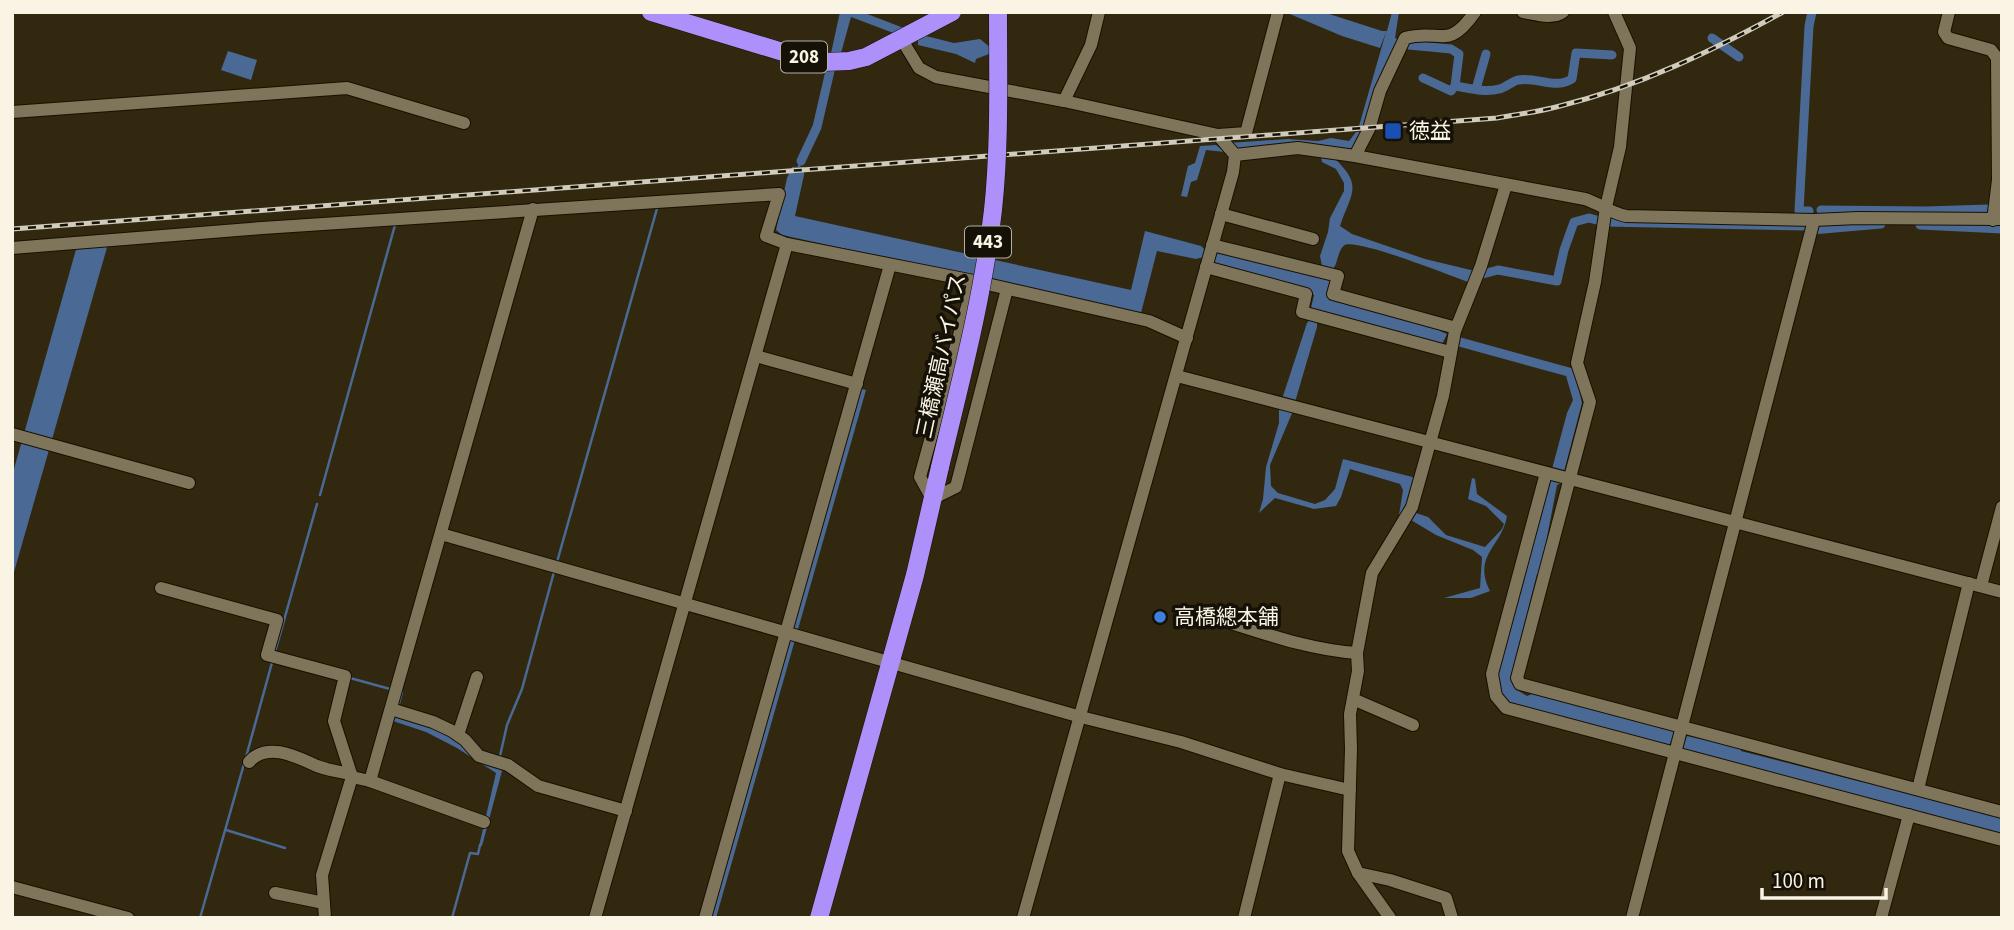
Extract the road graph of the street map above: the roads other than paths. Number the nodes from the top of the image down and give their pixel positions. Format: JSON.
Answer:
{"nodes":[{"id":1,"x":651,"y":12,"type":"edge"},
{"id":2,"x":952,"y":12,"type":"edge"},
{"id":3,"x":998,"y":12,"type":"edge"},
{"id":4,"x":1099,"y":12,"type":"edge"},
{"id":5,"x":1278,"y":12,"type":"edge"},
{"id":6,"x":1475,"y":12,"type":"edge"},
{"id":7,"x":1523,"y":12,"type":"edge"},
{"id":8,"x":1563,"y":12,"type":"edge"},
{"id":9,"x":1614,"y":12,"type":"edge"},
{"id":10,"x":1949,"y":12,"type":"edge"},
{"id":11,"x":902,"y":40,"type":"junction"},
{"id":12,"x":1064,"y":101,"type":"junction"},
{"id":13,"x":12,"y":112,"type":"edge"},
{"id":14,"x":464,"y":123,"type":"dead end"},
{"id":15,"x":1218,"y":135,"type":"junction"},
{"id":16,"x":1235,"y":155,"type":"junction"},
{"id":17,"x":1355,"y":156,"type":"junction"},
{"id":18,"x":1506,"y":185,"type":"junction"},
{"id":19,"x":1606,"y":206,"type":"junction"},
{"id":20,"x":533,"y":209,"type":"junction"},
{"id":21,"x":1221,"y":214,"type":"junction"},
{"id":22,"x":1814,"y":219,"type":"junction"},
{"id":23,"x":1997,"y":219,"type":"edge"},
{"id":24,"x":1313,"y":239,"type":"dead end"},
{"id":25,"x":787,"y":244,"type":"junction"},
{"id":26,"x":1212,"y":245,"type":"junction"},
{"id":27,"x":12,"y":247,"type":"edge"},
{"id":28,"x":1207,"y":264,"type":"junction"},
{"id":29,"x":890,"y":265,"type":"junction"},
{"id":30,"x":974,"y":281,"type":"junction"},
{"id":31,"x":1007,"y":289,"type":"junction"},
{"id":32,"x":1456,"y":328,"type":"junction"},
{"id":33,"x":1187,"y":338,"type":"junction"},
{"id":34,"x":1450,"y":351,"type":"junction"},
{"id":35,"x":755,"y":356,"type":"junction"},
{"id":36,"x":1177,"y":376,"type":"junction"},
{"id":37,"x":857,"y":384,"type":"junction"},
{"id":38,"x":18,"y":435,"type":"edge"},
{"id":39,"x":1431,"y":442,"type":"junction"},
{"id":40,"x":1546,"y":473,"type":"junction"},
{"id":41,"x":1569,"y":479,"type":"junction"},
{"id":42,"x":188,"y":483,"type":"dead end"},
{"id":43,"x":932,"y":499,"type":"junction"},
{"id":44,"x":2002,"y":507,"type":"edge"},
{"id":45,"x":1735,"y":522,"type":"junction"},
{"id":46,"x":440,"y":534,"type":"junction"},
{"id":47,"x":1975,"y":585,"type":"junction"},
{"id":48,"x":161,"y":588,"type":"dead end"},
{"id":49,"x":2002,"y":592,"type":"edge"},
{"id":50,"x":684,"y":604,"type":"junction"},
{"id":51,"x":1231,"y":623,"type":"dead end"},
{"id":52,"x":785,"y":633,"type":"junction"},
{"id":53,"x":1357,"y":653,"type":"junction"},
{"id":54,"x":887,"y":660,"type":"junction"},
{"id":55,"x":477,"y":677,"type":"dead end"},
{"id":56,"x":1353,"y":699,"type":"junction"},
{"id":57,"x":391,"y":709,"type":"junction"},
{"id":58,"x":1081,"y":717,"type":"junction"},
{"id":59,"x":1413,"y":725,"type":"dead end"},
{"id":60,"x":1681,"y":728,"type":"junction"},
{"id":61,"x":458,"y":735,"type":"junction"},
{"id":62,"x":1675,"y":753,"type":"junction"},
{"id":63,"x":249,"y":762,"type":"dead end"},
{"id":64,"x":1280,"y":774,"type":"junction"},
{"id":65,"x":351,"y":776,"type":"junction"},
{"id":66,"x":370,"y":781,"type":"junction"},
{"id":67,"x":1918,"y":789,"type":"junction"},
{"id":68,"x":1350,"y":790,"type":"junction"},
{"id":69,"x":626,"y":811,"type":"junction"},
{"id":70,"x":2002,"y":812,"type":"edge"},
{"id":71,"x":1909,"y":815,"type":"junction"},
{"id":72,"x":484,"y":822,"type":"dead end"},
{"id":73,"x":2002,"y":840,"type":"edge"},
{"id":74,"x":1358,"y":873,"type":"junction"},
{"id":75,"x":12,"y":887,"type":"edge"},
{"id":76,"x":275,"y":893,"type":"dead end"},
{"id":77,"x":324,"y":903,"type":"junction"},
{"id":78,"x":128,"y":918,"type":"edge"},
{"id":79,"x":325,"y":918,"type":"edge"},
{"id":80,"x":595,"y":918,"type":"edge"},
{"id":81,"x":705,"y":918,"type":"edge"},
{"id":82,"x":810,"y":918,"type":"edge"},
{"id":83,"x":819,"y":918,"type":"edge"},
{"id":84,"x":1023,"y":918,"type":"edge"},
{"id":85,"x":1244,"y":918,"type":"edge"},
{"id":86,"x":1390,"y":918,"type":"edge"},
{"id":87,"x":1452,"y":918,"type":"edge"},
{"id":88,"x":1632,"y":918,"type":"edge"},
{"id":89,"x":1881,"y":918,"type":"edge"}],
"edges":[{"from":1,"to":11,"type":"highway","number":"208"},
{"from":2,"to":11,"type":"highway","number":"208"},
{"from":3,"to":43,"type":"highway","name":"三橋瀬高バイパス","number":"443","bridge":true},
{"from":4,"to":12,"type":"street"},
{"from":5,"to":15,"type":"street"},
{"from":6,"to":17,"type":"street"},
{"from":7,"to":8,"type":"street"},
{"from":9,"to":19,"type":"street"},
{"from":10,"to":23,"type":"street"},
{"from":11,"to":12,"type":"street"},
{"from":12,"to":15,"type":"street"},
{"from":13,"to":14,"type":"street"},
{"from":15,"to":16,"type":"street"},
{"from":16,"to":17,"type":"street"},
{"from":16,"to":21,"type":"street"},
{"from":17,"to":18,"type":"street"},
{"from":18,"to":19,"type":"street"},
{"from":18,"to":32,"type":"street"},
{"from":19,"to":22,"type":"street"},
{"from":19,"to":41,"type":"street"},
{"from":20,"to":25,"type":"street"},
{"from":20,"to":27,"type":"street"},
{"from":20,"to":46,"type":"street"},
{"from":21,"to":24,"type":"street"},
{"from":21,"to":26,"type":"street"},
{"from":22,"to":23,"type":"street"},
{"from":22,"to":45,"type":"street"},
{"from":25,"to":29,"type":"street"},
{"from":25,"to":35,"type":"street"},
{"from":26,"to":28,"type":"street"},
{"from":26,"to":32,"type":"street"},
{"from":28,"to":33,"type":"street"},
{"from":28,"to":34,"type":"street"},
{"from":29,"to":30,"type":"street"},
{"from":29,"to":37,"type":"street"},
{"from":30,"to":31,"type":"street"},
{"from":30,"to":43,"type":"street"},
{"from":31,"to":33,"type":"street"},
{"from":31,"to":43,"type":"street"},
{"from":32,"to":34,"type":"street"},
{"from":33,"to":36,"type":"street"},
{"from":34,"to":39,"type":"street"},
{"from":35,"to":37,"type":"street"},
{"from":35,"to":50,"type":"street"},
{"from":36,"to":39,"type":"street"},
{"from":36,"to":58,"type":"street"},
{"from":37,"to":52,"type":"street"},
{"from":38,"to":42,"type":"street"},
{"from":39,"to":40,"type":"street"},
{"from":39,"to":53,"type":"street"},
{"from":40,"to":41,"type":"street"},
{"from":40,"to":62,"type":"street"},
{"from":41,"to":45,"type":"street"},
{"from":41,"to":60,"type":"street"},
{"from":43,"to":54,"type":"highway","name":"三橋瀬高バイパス","number":"443"},
{"from":44,"to":47,"type":"street"},
{"from":45,"to":47,"type":"street"},
{"from":45,"to":60,"type":"street"},
{"from":46,"to":50,"type":"street"},
{"from":46,"to":57,"type":"street"},
{"from":47,"to":49,"type":"street"},
{"from":47,"to":67,"type":"street"},
{"from":48,"to":65,"type":"street"},
{"from":50,"to":52,"type":"street"},
{"from":50,"to":69,"type":"street"},
{"from":51,"to":53,"type":"street"},
{"from":52,"to":54,"type":"street"},
{"from":52,"to":81,"type":"street"},
{"from":53,"to":56,"type":"street"},
{"from":54,"to":58,"type":"street"},
{"from":54,"to":82,"type":"highway","name":"三橋瀬高バイパス","number":"443"},
{"from":54,"to":83,"type":"highway","name":"三橋瀬高バイパス","number":"443"},
{"from":55,"to":61,"type":"street"},
{"from":56,"to":59,"type":"street"},
{"from":56,"to":68,"type":"street"},
{"from":57,"to":61,"type":"street"},
{"from":57,"to":66,"type":"street"},
{"from":58,"to":64,"type":"street"},
{"from":58,"to":84,"type":"street"},
{"from":60,"to":62,"type":"street"},
{"from":60,"to":67,"type":"street"},
{"from":61,"to":69,"type":"street"},
{"from":62,"to":71,"type":"street"},
{"from":62,"to":88,"type":"street"},
{"from":63,"to":65,"type":"street"},
{"from":64,"to":68,"type":"street"},
{"from":64,"to":85,"type":"street"},
{"from":65,"to":66,"type":"street"},
{"from":65,"to":77,"type":"street"},
{"from":66,"to":72,"type":"street"},
{"from":67,"to":70,"type":"street"},
{"from":68,"to":74,"type":"street"},
{"from":69,"to":80,"type":"street"},
{"from":71,"to":73,"type":"street"},
{"from":71,"to":89,"type":"street"},
{"from":74,"to":86,"type":"street"},
{"from":74,"to":87,"type":"street"},
{"from":75,"to":78,"type":"street"},
{"from":76,"to":77,"type":"street"},
{"from":77,"to":79,"type":"street"}]}
